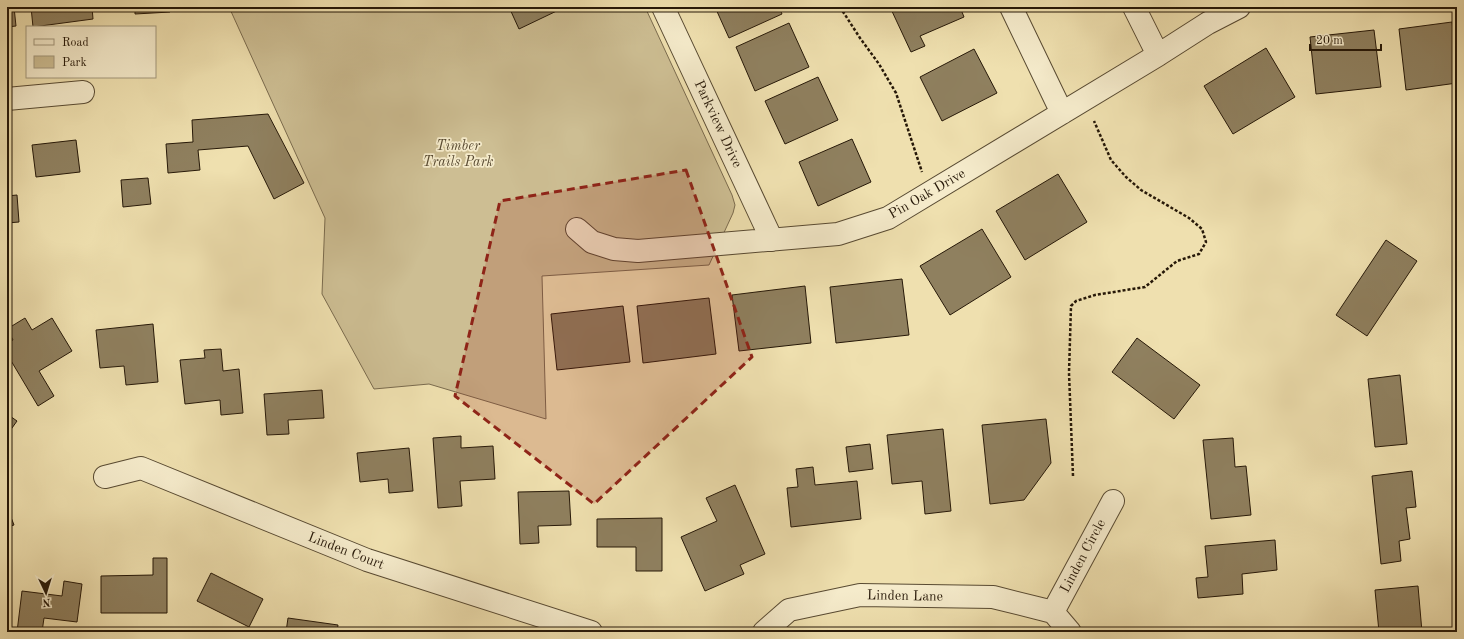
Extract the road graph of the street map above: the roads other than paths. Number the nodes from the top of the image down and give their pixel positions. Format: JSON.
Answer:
{"nodes":[{"id":1,"x":663,"y":7,"type":"edge"},
{"id":2,"x":1011,"y":7,"type":"edge"},
{"id":3,"x":1134,"y":7,"type":"edge"},
{"id":4,"x":1239,"y":7,"type":"edge"},
{"id":5,"x":1158,"y":55,"type":"junction"},
{"id":6,"x":83,"y":92,"type":"dead end"},
{"id":7,"x":7,"y":99,"type":"edge"},
{"id":8,"x":1062,"y":113,"type":"junction"},
{"id":9,"x":577,"y":229,"type":"dead end"},
{"id":10,"x":772,"y":240,"type":"junction"},
{"id":11,"x":105,"y":477,"type":"dead end"},
{"id":12,"x":1113,"y":500,"type":"dead end"},
{"id":13,"x":1053,"y":612,"type":"junction"},
{"id":14,"x":591,"y":632,"type":"edge"},
{"id":15,"x":764,"y":632,"type":"edge"},
{"id":16,"x":1070,"y":632,"type":"edge"}],
"edges":[{"from":1,"to":10,"type":"street","name":"Parkview Drive"},
{"from":2,"to":8,"type":"street"},
{"from":3,"to":5,"type":"street"},
{"from":4,"to":5,"type":"street","name":"Pin Oak Drive"},
{"from":5,"to":8,"type":"street","name":"Pin Oak Drive"},
{"from":6,"to":7,"type":"street"},
{"from":8,"to":10,"type":"street","name":"Pin Oak Drive"},
{"from":9,"to":10,"type":"street","name":"Pin Oak Drive"},
{"from":11,"to":14,"type":"street","name":"Linden Court"},
{"from":12,"to":13,"type":"street","name":"Linden Circle"},
{"from":13,"to":15,"type":"street","name":"Linden Lane"},
{"from":13,"to":16,"type":"street"}]}
